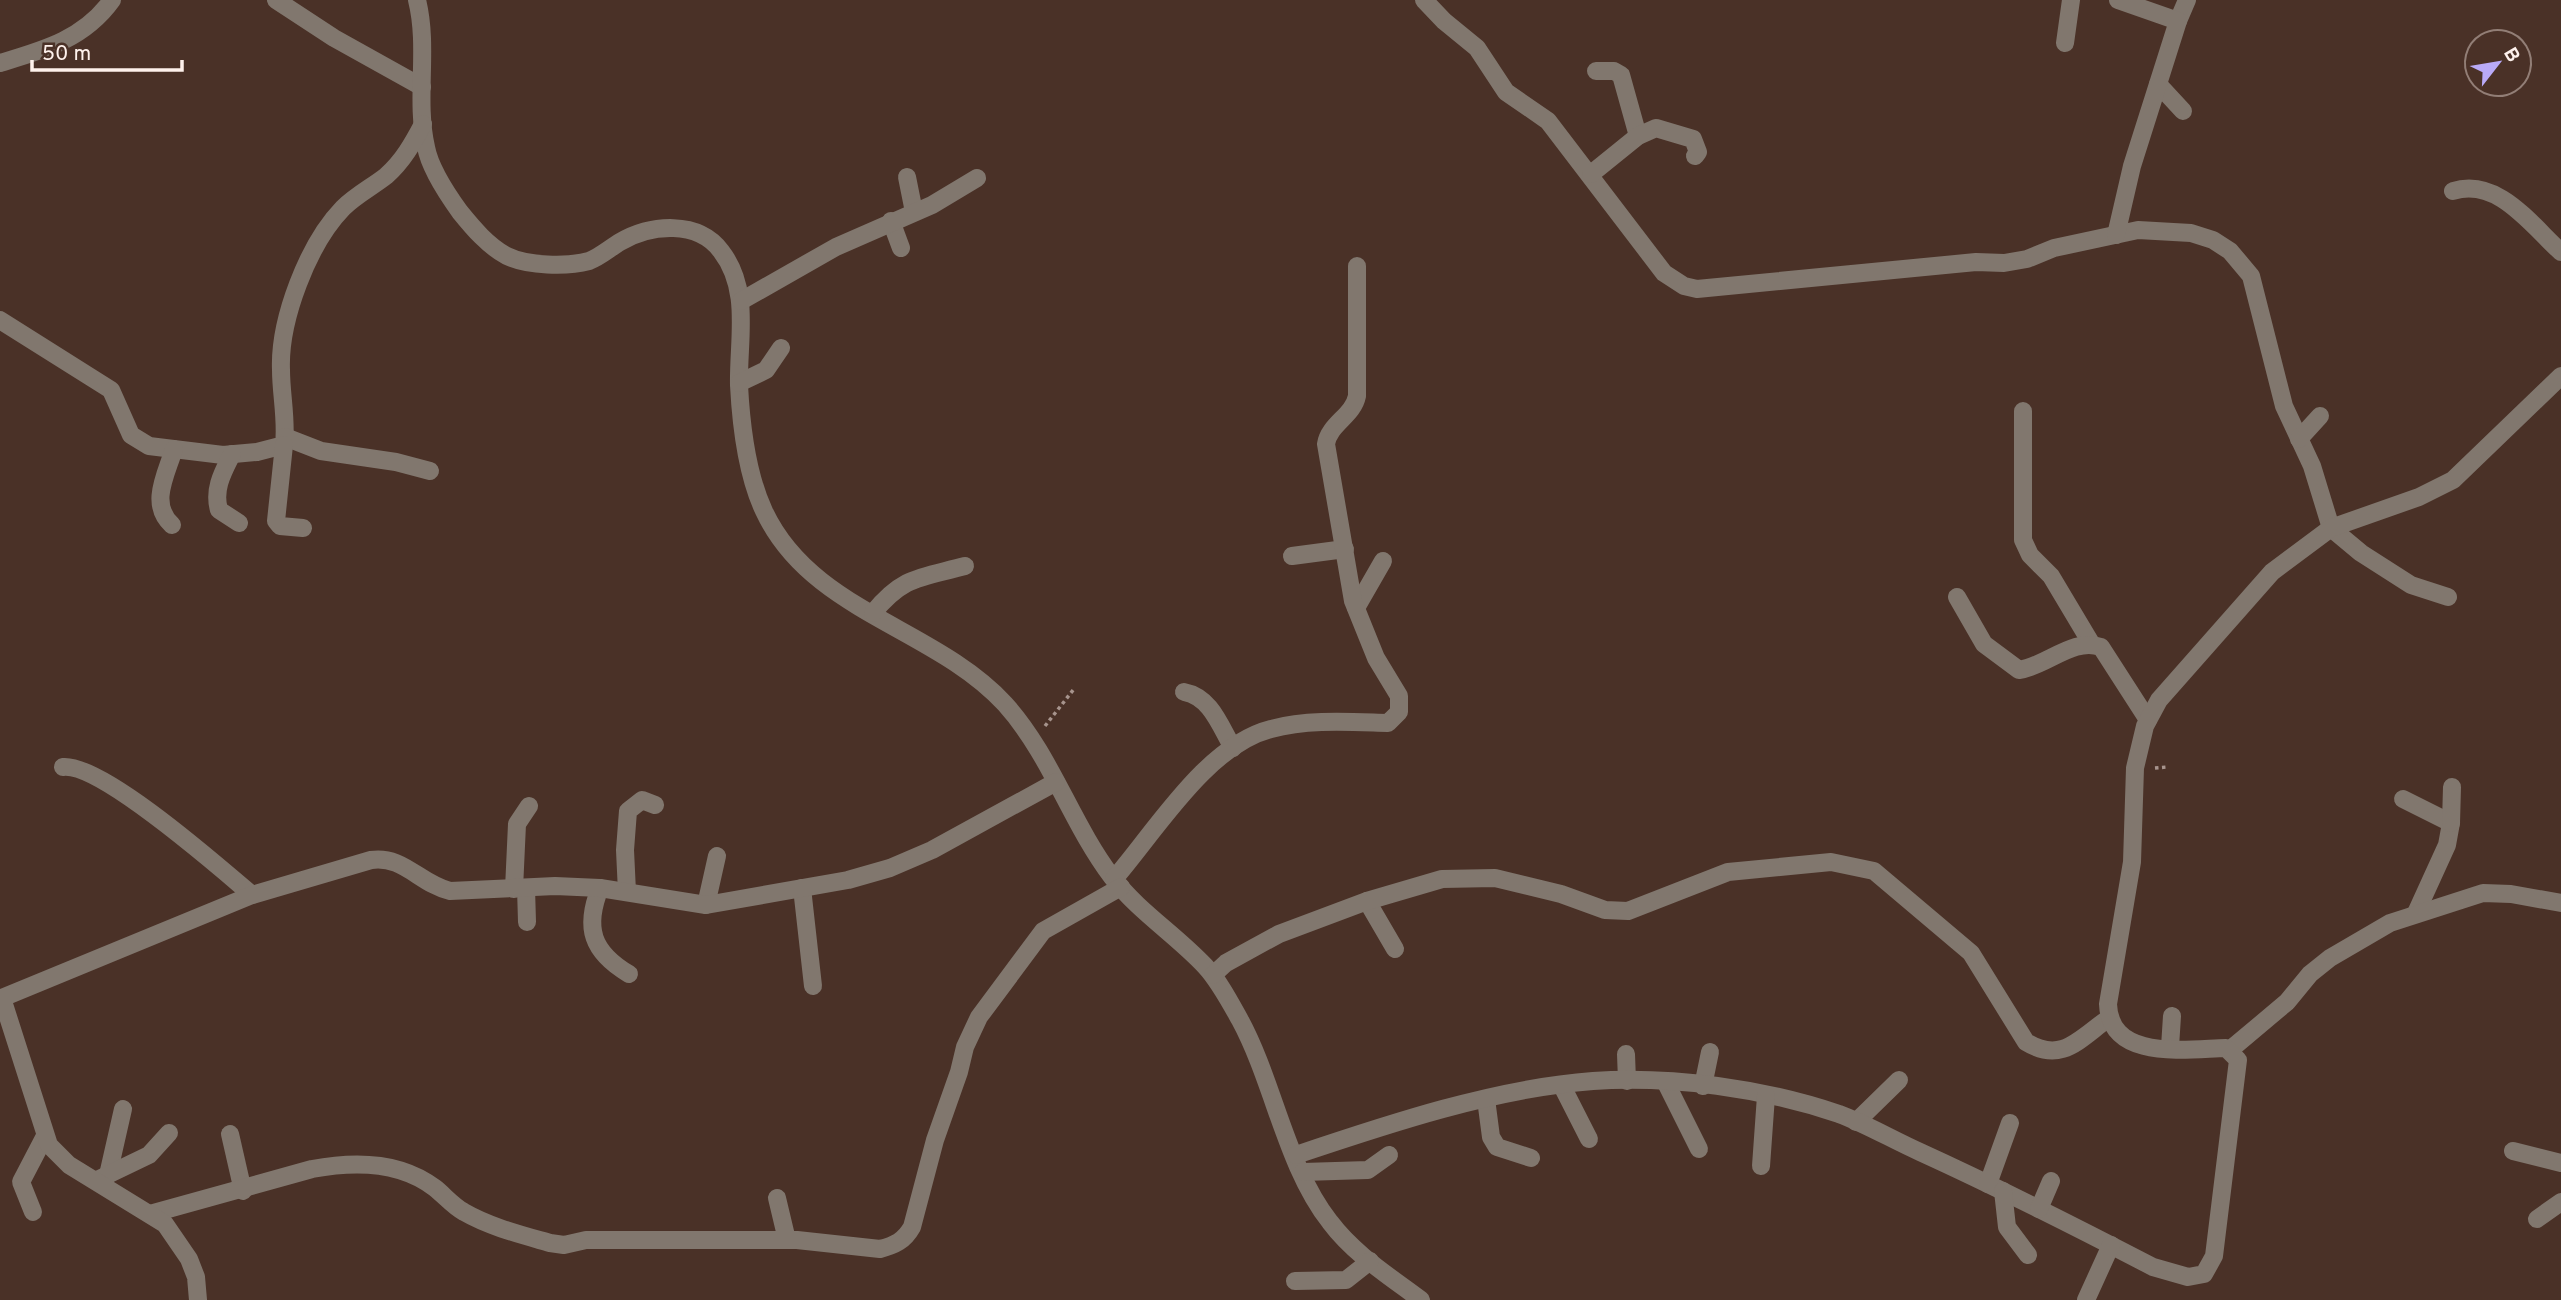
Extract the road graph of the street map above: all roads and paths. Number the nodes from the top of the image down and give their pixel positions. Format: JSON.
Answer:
{"nodes":[{"id":1,"x":112,"y":0,"type":"edge"},
{"id":2,"x":276,"y":0,"type":"edge"},
{"id":3,"x":417,"y":0,"type":"edge"},
{"id":4,"x":1424,"y":0,"type":"edge"},
{"id":5,"x":2071,"y":0,"type":"edge"},
{"id":6,"x":2118,"y":0,"type":"edge"},
{"id":7,"x":2188,"y":0,"type":"edge"},
{"id":8,"x":2178,"y":22,"type":"junction"},
{"id":9,"x":2065,"y":43,"type":"dead end"},
{"id":10,"x":0,"y":63,"type":"edge"},
{"id":11,"x":1596,"y":71,"type":"dead end"},
{"id":12,"x":2158,"y":85,"type":"junction"},
{"id":13,"x":422,"y":87,"type":"junction"},
{"id":14,"x":2183,"y":111,"type":"dead end"},
{"id":15,"x":423,"y":124,"type":"junction"},
{"id":16,"x":1638,"y":136,"type":"junction"},
{"id":17,"x":1695,"y":156,"type":"dead end"},
{"id":18,"x":1591,"y":174,"type":"junction"},
{"id":19,"x":907,"y":177,"type":"dead end"},
{"id":20,"x":976,"y":178,"type":"dead end"},
{"id":21,"x":2454,"y":191,"type":"dead end"},
{"id":22,"x":914,"y":212,"type":"junction"},
{"id":23,"x":891,"y":221,"type":"junction"},
{"id":24,"x":2116,"y":235,"type":"junction"},
{"id":25,"x":901,"y":248,"type":"dead end"},
{"id":26,"x":2561,"y":252,"type":"edge"},
{"id":27,"x":1357,"y":266,"type":"dead end"},
{"id":28,"x":741,"y":301,"type":"junction"},
{"id":29,"x":0,"y":320,"type":"edge"},
{"id":30,"x":781,"y":348,"type":"dead end"},
{"id":31,"x":2561,"y":376,"type":"edge"},
{"id":32,"x":739,"y":383,"type":"junction"},
{"id":33,"x":2023,"y":411,"type":"dead end"},
{"id":34,"x":2320,"y":416,"type":"dead end"},
{"id":35,"x":2299,"y":439,"type":"junction"},
{"id":36,"x":285,"y":441,"type":"junction"},
{"id":37,"x":174,"y":449,"type":"junction"},
{"id":38,"x":232,"y":454,"type":"junction"},
{"id":39,"x":430,"y":471,"type":"dead end"},
{"id":40,"x":239,"y":523,"type":"dead end"},
{"id":41,"x":172,"y":525,"type":"dead end"},
{"id":42,"x":303,"y":528,"type":"dead end"},
{"id":43,"x":2331,"y":528,"type":"junction"},
{"id":44,"x":1345,"y":549,"type":"junction"},
{"id":45,"x":1292,"y":556,"type":"dead end"},
{"id":46,"x":1383,"y":561,"type":"dead end"},
{"id":47,"x":965,"y":566,"type":"dead end"},
{"id":48,"x":1957,"y":597,"type":"dead end"},
{"id":49,"x":2448,"y":597,"type":"dead end"},
{"id":50,"x":1356,"y":608,"type":"junction"},
{"id":51,"x":873,"y":613,"type":"junction"},
{"id":52,"x":2091,"y":643,"type":"junction"},
{"id":53,"x":1074,"y":689,"type":"dead end"},
{"id":54,"x":1184,"y":692,"type":"dead end"},
{"id":55,"x":2148,"y":720,"type":"junction"},
{"id":56,"x":1033,"y":742,"type":"junction"},
{"id":57,"x":1233,"y":748,"type":"junction"},
{"id":58,"x":62,"y":767,"type":"dead end"},
{"id":59,"x":1056,"y":782,"type":"junction"},
{"id":60,"x":2452,"y":787,"type":"dead end"},
{"id":61,"x":2403,"y":799,"type":"dead end"},
{"id":62,"x":655,"y":805,"type":"dead end"},
{"id":63,"x":529,"y":806,"type":"dead end"},
{"id":64,"x":2451,"y":823,"type":"junction"},
{"id":65,"x":717,"y":856,"type":"dead end"},
{"id":66,"x":1117,"y":883,"type":"junction"},
{"id":67,"x":520,"y":888,"type":"junction"},
{"id":68,"x":600,"y":888,"type":"junction"},
{"id":69,"x":802,"y":888,"type":"junction"},
{"id":70,"x":627,"y":892,"type":"junction"},
{"id":71,"x":252,"y":895,"type":"junction"},
{"id":72,"x":1367,"y":901,"type":"junction"},
{"id":73,"x":2561,"y":903,"type":"edge"},
{"id":74,"x":706,"y":905,"type":"junction"},
{"id":75,"x":2416,"y":914,"type":"junction"},
{"id":76,"x":527,"y":922,"type":"dead end"},
{"id":77,"x":1395,"y":949,"type":"dead end"},
{"id":78,"x":629,"y":974,"type":"dead end"},
{"id":79,"x":1213,"y":975,"type":"junction"},
{"id":80,"x":813,"y":986,"type":"dead end"},
{"id":81,"x":1,"y":999,"type":"edge"},
{"id":82,"x":2172,"y":1016,"type":"dead end"},
{"id":83,"x":2109,"y":1018,"type":"junction"},
{"id":84,"x":2170,"y":1047,"type":"junction"},
{"id":85,"x":2231,"y":1049,"type":"junction"},
{"id":86,"x":1710,"y":1052,"type":"dead end"},
{"id":87,"x":1626,"y":1054,"type":"dead end"},
{"id":88,"x":1627,"y":1080,"type":"junction"},
{"id":89,"x":1899,"y":1080,"type":"dead end"},
{"id":90,"x":1666,"y":1083,"type":"junction"},
{"id":91,"x":1562,"y":1086,"type":"junction"},
{"id":92,"x":1703,"y":1086,"type":"junction"},
{"id":93,"x":1766,"y":1096,"type":"junction"},
{"id":94,"x":1486,"y":1099,"type":"junction"},
{"id":95,"x":123,"y":1109,"type":"dead end"},
{"id":96,"x":1856,"y":1122,"type":"junction"},
{"id":97,"x":2010,"y":1123,"type":"dead end"},
{"id":98,"x":169,"y":1133,"type":"dead end"},
{"id":99,"x":230,"y":1134,"type":"dead end"},
{"id":100,"x":45,"y":1136,"type":"junction"},
{"id":101,"x":1589,"y":1139,"type":"dead end"},
{"id":102,"x":1699,"y":1149,"type":"dead end"},
{"id":103,"x":2513,"y":1151,"type":"dead end"},
{"id":104,"x":1389,"y":1155,"type":"dead end"},
{"id":105,"x":1531,"y":1158,"type":"dead end"},
{"id":106,"x":1299,"y":1163,"type":"junction"},
{"id":107,"x":2561,"y":1163,"type":"edge"},
{"id":108,"x":1762,"y":1166,"type":"dead end"},
{"id":109,"x":102,"y":1178,"type":"junction"},
{"id":110,"x":2051,"y":1181,"type":"dead end"},
{"id":111,"x":1996,"y":1188,"type":"junction"},
{"id":112,"x":243,"y":1191,"type":"junction"},
{"id":113,"x":777,"y":1198,"type":"dead end"},
{"id":114,"x":2561,"y":1202,"type":"edge"},
{"id":115,"x":2039,"y":1209,"type":"junction"},
{"id":116,"x":33,"y":1212,"type":"dead end"},
{"id":117,"x":150,"y":1214,"type":"junction"},
{"id":118,"x":2537,"y":1219,"type":"dead end"},
{"id":119,"x":787,"y":1240,"type":"junction"},
{"id":120,"x":2111,"y":1245,"type":"junction"},
{"id":121,"x":2028,"y":1255,"type":"dead end"},
{"id":122,"x":1370,"y":1261,"type":"junction"},
{"id":123,"x":1295,"y":1280,"type":"dead end"},
{"id":124,"x":198,"y":1300,"type":"edge"},
{"id":125,"x":1421,"y":1300,"type":"edge"},
{"id":126,"x":2086,"y":1300,"type":"edge"}],
"edges":[{"from":1,"to":10,"type":"street"},
{"from":2,"to":13,"type":"street"},
{"from":3,"to":13,"type":"street"},
{"from":4,"to":18,"type":"street"},
{"from":5,"to":9,"type":"street"},
{"from":6,"to":8,"type":"street"},
{"from":7,"to":8,"type":"street"},
{"from":8,"to":12,"type":"street"},
{"from":11,"to":16,"type":"street"},
{"from":12,"to":14,"type":"street"},
{"from":12,"to":24,"type":"street"},
{"from":13,"to":15,"type":"street"},
{"from":15,"to":28,"type":"street"},
{"from":15,"to":36,"type":"street"},
{"from":16,"to":17,"type":"street"},
{"from":16,"to":18,"type":"street"},
{"from":18,"to":24,"type":"street"},
{"from":19,"to":22,"type":"street"},
{"from":20,"to":22,"type":"street"},
{"from":21,"to":26,"type":"street"},
{"from":22,"to":23,"type":"street"},
{"from":23,"to":25,"type":"street"},
{"from":23,"to":28,"type":"street"},
{"from":24,"to":35,"type":"street"},
{"from":27,"to":44,"type":"street"},
{"from":28,"to":32,"type":"street"},
{"from":29,"to":37,"type":"street"},
{"from":30,"to":32,"type":"street"},
{"from":31,"to":43,"type":"street"},
{"from":32,"to":51,"type":"street"},
{"from":33,"to":52,"type":"street"},
{"from":34,"to":35,"type":"street"},
{"from":35,"to":43,"type":"street"},
{"from":36,"to":38,"type":"street"},
{"from":36,"to":39,"type":"street"},
{"from":36,"to":42,"type":"street"},
{"from":37,"to":38,"type":"street"},
{"from":37,"to":41,"type":"street"},
{"from":38,"to":40,"type":"street"},
{"from":43,"to":49,"type":"street"},
{"from":43,"to":55,"type":"street"},
{"from":44,"to":45,"type":"street"},
{"from":44,"to":50,"type":"street"},
{"from":46,"to":50,"type":"street"},
{"from":47,"to":51,"type":"street"},
{"from":48,"to":52,"type":"street"},
{"from":50,"to":57,"type":"street"},
{"from":51,"to":56,"type":"street"},
{"from":52,"to":55,"type":"street"},
{"from":53,"to":56,"type":"path"},
{"from":54,"to":57,"type":"street"},
{"from":55,"to":83,"type":"street"},
{"from":56,"to":59,"type":"street"},
{"from":57,"to":66,"type":"street"},
{"from":58,"to":71,"type":"street"},
{"from":59,"to":66,"type":"street"},
{"from":59,"to":69,"type":"street"},
{"from":60,"to":64,"type":"street"},
{"from":61,"to":64,"type":"street"},
{"from":62,"to":70,"type":"street"},
{"from":63,"to":67,"type":"street"},
{"from":64,"to":75,"type":"street"},
{"from":65,"to":74,"type":"street"},
{"from":66,"to":79,"type":"street"},
{"from":66,"to":119,"type":"street"},
{"from":67,"to":68,"type":"street"},
{"from":67,"to":71,"type":"street"},
{"from":67,"to":76,"type":"street"},
{"from":68,"to":70,"type":"street"},
{"from":68,"to":78,"type":"street"},
{"from":69,"to":74,"type":"street"},
{"from":69,"to":80,"type":"street"},
{"from":70,"to":74,"type":"street"},
{"from":71,"to":81,"type":"street"},
{"from":72,"to":77,"type":"street"},
{"from":72,"to":79,"type":"street"},
{"from":72,"to":83,"type":"street"},
{"from":73,"to":75,"type":"street"},
{"from":75,"to":85,"type":"street"},
{"from":79,"to":106,"type":"street"},
{"from":81,"to":100,"type":"street"},
{"from":82,"to":84,"type":"street"},
{"from":83,"to":84,"type":"street"},
{"from":84,"to":85,"type":"street"},
{"from":85,"to":120,"type":"street"},
{"from":86,"to":92,"type":"street"},
{"from":87,"to":88,"type":"street"},
{"from":88,"to":90,"type":"street"},
{"from":88,"to":91,"type":"street"},
{"from":89,"to":96,"type":"street"},
{"from":90,"to":92,"type":"street"},
{"from":90,"to":102,"type":"street"},
{"from":91,"to":94,"type":"street"},
{"from":91,"to":101,"type":"street"},
{"from":92,"to":93,"type":"street"},
{"from":93,"to":96,"type":"street"},
{"from":93,"to":108,"type":"street"},
{"from":94,"to":105,"type":"street"},
{"from":94,"to":106,"type":"street"},
{"from":95,"to":109,"type":"street"},
{"from":96,"to":111,"type":"street"},
{"from":97,"to":111,"type":"street"},
{"from":98,"to":109,"type":"street"},
{"from":99,"to":112,"type":"street"},
{"from":100,"to":109,"type":"street"},
{"from":100,"to":116,"type":"street"},
{"from":103,"to":107,"type":"street"},
{"from":104,"to":106,"type":"street"},
{"from":106,"to":122,"type":"street"},
{"from":109,"to":117,"type":"street"},
{"from":110,"to":115,"type":"street"},
{"from":111,"to":115,"type":"street"},
{"from":111,"to":121,"type":"street"},
{"from":112,"to":117,"type":"street"},
{"from":112,"to":119,"type":"street"},
{"from":113,"to":119,"type":"street"},
{"from":114,"to":118,"type":"street"},
{"from":115,"to":120,"type":"street"},
{"from":117,"to":124,"type":"street"},
{"from":120,"to":126,"type":"street"},
{"from":122,"to":123,"type":"street"},
{"from":122,"to":125,"type":"street"}]}
